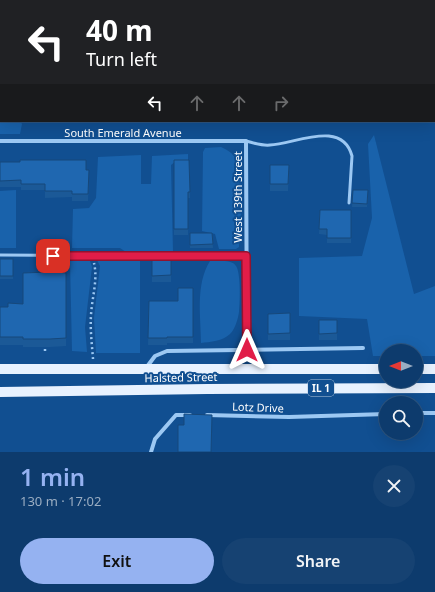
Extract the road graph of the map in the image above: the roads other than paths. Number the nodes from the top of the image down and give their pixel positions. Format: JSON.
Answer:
{"nodes":[{"id":1,"x":0,"y":141,"type":"edge"},
{"id":2,"x":246,"y":141,"type":"junction"},
{"id":3,"x":349,"y":203,"type":"dead end"},
{"id":4,"x":0,"y":255,"type":"edge"},
{"id":5,"x":246,"y":256,"type":"junction"},
{"id":6,"x":363,"y":348,"type":"dead end"},
{"id":7,"x":247,"y":350,"type":"junction"},
{"id":8,"x":0,"y":369,"type":"edge"},
{"id":9,"x":379,"y":369,"type":"edge"},
{"id":10,"x":423,"y":369,"type":"edge"},
{"id":11,"x":435,"y":369,"type":"edge"},
{"id":12,"x":145,"y":370,"type":"junction"},
{"id":13,"x":435,"y":388,"type":"edge"},
{"id":14,"x":0,"y":392,"type":"edge"},
{"id":15,"x":435,"y":412,"type":"edge"},
{"id":16,"x":423,"y":413,"type":"edge"},
{"id":17,"x":379,"y":414,"type":"edge"},
{"id":18,"x":191,"y":415,"type":"edge"},
{"id":19,"x":199,"y":415,"type":"edge"},
{"id":20,"x":151,"y":452,"type":"edge"}],
"edges":[{"from":1,"to":2,"type":"street","name":"South Emerald Avenue"},
{"from":2,"to":3,"type":"lane"},
{"from":2,"to":5,"type":"street","name":"West 139th Street"},
{"from":4,"to":5,"type":"lane"},
{"from":5,"to":7,"type":"street","name":"West 139th Street"},
{"from":6,"to":7,"type":"street","name":"Halsted Street"},
{"from":7,"to":12,"type":"street","name":"Halsted Street"},
{"from":8,"to":12,"type":"main road","name":"Halsted Street","number":"IL 1"},
{"from":9,"to":12,"type":"main road","name":"Halsted Street","number":"IL 1"},
{"from":10,"to":11,"type":"main road"},
{"from":13,"to":14,"type":"main road","name":"Halsted Street","number":"IL 1"},
{"from":15,"to":16,"type":"street"},
{"from":17,"to":19,"type":"street","name":"Lotz Drive"},
{"from":18,"to":20,"type":"street"}]}
